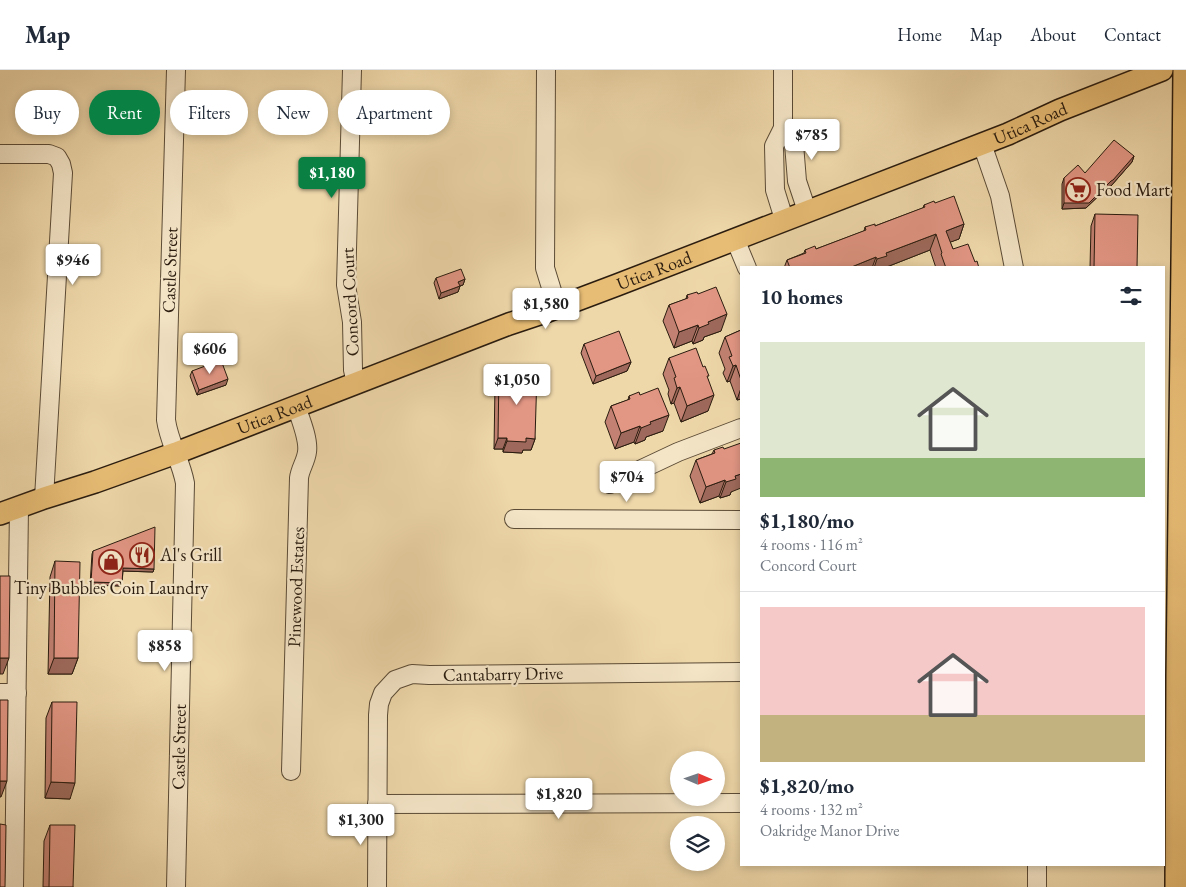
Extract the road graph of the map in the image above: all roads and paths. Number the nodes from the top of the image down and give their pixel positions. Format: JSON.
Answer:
{"nodes":[{"id":1,"x":176,"y":70,"type":"edge"},
{"id":2,"x":352,"y":70,"type":"edge"},
{"id":3,"x":546,"y":70,"type":"edge"},
{"id":4,"x":783,"y":70,"type":"edge"},
{"id":5,"x":1162,"y":70,"type":"edge"},
{"id":6,"x":1184,"y":70,"type":"edge"},
{"id":7,"x":784,"y":128,"type":"junction"},
{"id":8,"x":982,"y":144,"type":"junction"},
{"id":9,"x":0,"y":154,"type":"edge"},
{"id":10,"x":807,"y":211,"type":"junction"},
{"id":11,"x":784,"y":219,"type":"junction"},
{"id":12,"x":736,"y":239,"type":"junction"},
{"id":13,"x":746,"y":266,"type":"edge"},
{"id":14,"x":1014,"y":266,"type":"edge"},
{"id":15,"x":557,"y":307,"type":"junction"},
{"id":16,"x":356,"y":383,"type":"junction"},
{"id":17,"x":1183,"y":403,"type":"edge"},
{"id":18,"x":296,"y":406,"type":"junction"},
{"id":19,"x":740,"y":428,"type":"edge"},
{"id":20,"x":176,"y":453,"type":"junction"},
{"id":21,"x":610,"y":484,"type":"dead end"},
{"id":22,"x":1171,"y":496,"type":"edge"},
{"id":23,"x":44,"y":498,"type":"junction"},
{"id":24,"x":10,"y":511,"type":"edge"},
{"id":25,"x":514,"y":519,"type":"dead end"},
{"id":26,"x":740,"y":520,"type":"edge"},
{"id":27,"x":1171,"y":536,"type":"edge"},
{"id":28,"x":740,"y":672,"type":"edge"},
{"id":29,"x":1170,"y":677,"type":"edge"},
{"id":30,"x":8,"y":693,"type":"edge"},
{"id":31,"x":1181,"y":747,"type":"edge"},
{"id":32,"x":291,"y":772,"type":"dead end"},
{"id":33,"x":740,"y":803,"type":"edge"},
{"id":34,"x":377,"y":804,"type":"junction"},
{"id":35,"x":1037,"y":866,"type":"edge"},
{"id":36,"x":14,"y":887,"type":"edge"},
{"id":37,"x":176,"y":887,"type":"edge"},
{"id":38,"x":377,"y":887,"type":"edge"},
{"id":39,"x":1037,"y":887,"type":"edge"},
{"id":40,"x":1176,"y":887,"type":"edge"}],
"edges":[{"from":1,"to":20,"type":"street","name":"Castle Street"},
{"from":2,"to":16,"type":"street","name":"Concord Court"},
{"from":3,"to":15,"type":"street"},
{"from":4,"to":7,"type":"street"},
{"from":5,"to":8,"type":"main road","name":"Utica Road"},
{"from":6,"to":17,"type":"main road"},
{"from":7,"to":10,"type":"street"},
{"from":7,"to":11,"type":"street"},
{"from":8,"to":10,"type":"main road","name":"Utica Road"},
{"from":8,"to":14,"type":"street"},
{"from":9,"to":23,"type":"street"},
{"from":10,"to":11,"type":"main road","name":"Utica Road"},
{"from":11,"to":12,"type":"main road","name":"Utica Road"},
{"from":12,"to":13,"type":"street"},
{"from":12,"to":15,"type":"main road","name":"Utica Road"},
{"from":15,"to":16,"type":"main road","name":"Utica Road"},
{"from":16,"to":18,"type":"main road","name":"Utica Road"},
{"from":17,"to":22,"type":"main road"},
{"from":18,"to":20,"type":"main road","name":"Utica Road"},
{"from":18,"to":32,"type":"street","name":"Pinewood Estates"},
{"from":19,"to":21,"type":"street"},
{"from":20,"to":23,"type":"main road","name":"Utica Road"},
{"from":20,"to":37,"type":"street","name":"Castle Street"},
{"from":22,"to":27,"type":"main road"},
{"from":23,"to":24,"type":"main road","name":"Utica Road"},
{"from":24,"to":30,"type":"street"},
{"from":25,"to":26,"type":"street"},
{"from":27,"to":29,"type":"main road"},
{"from":28,"to":34,"type":"street","name":"Cantabarry Drive"},
{"from":29,"to":31,"type":"main road"},
{"from":30,"to":36,"type":"street"},
{"from":31,"to":40,"type":"main road"},
{"from":33,"to":34,"type":"street"},
{"from":34,"to":38,"type":"street","name":"Cantabarry Drive"},
{"from":35,"to":39,"type":"street"}]}
